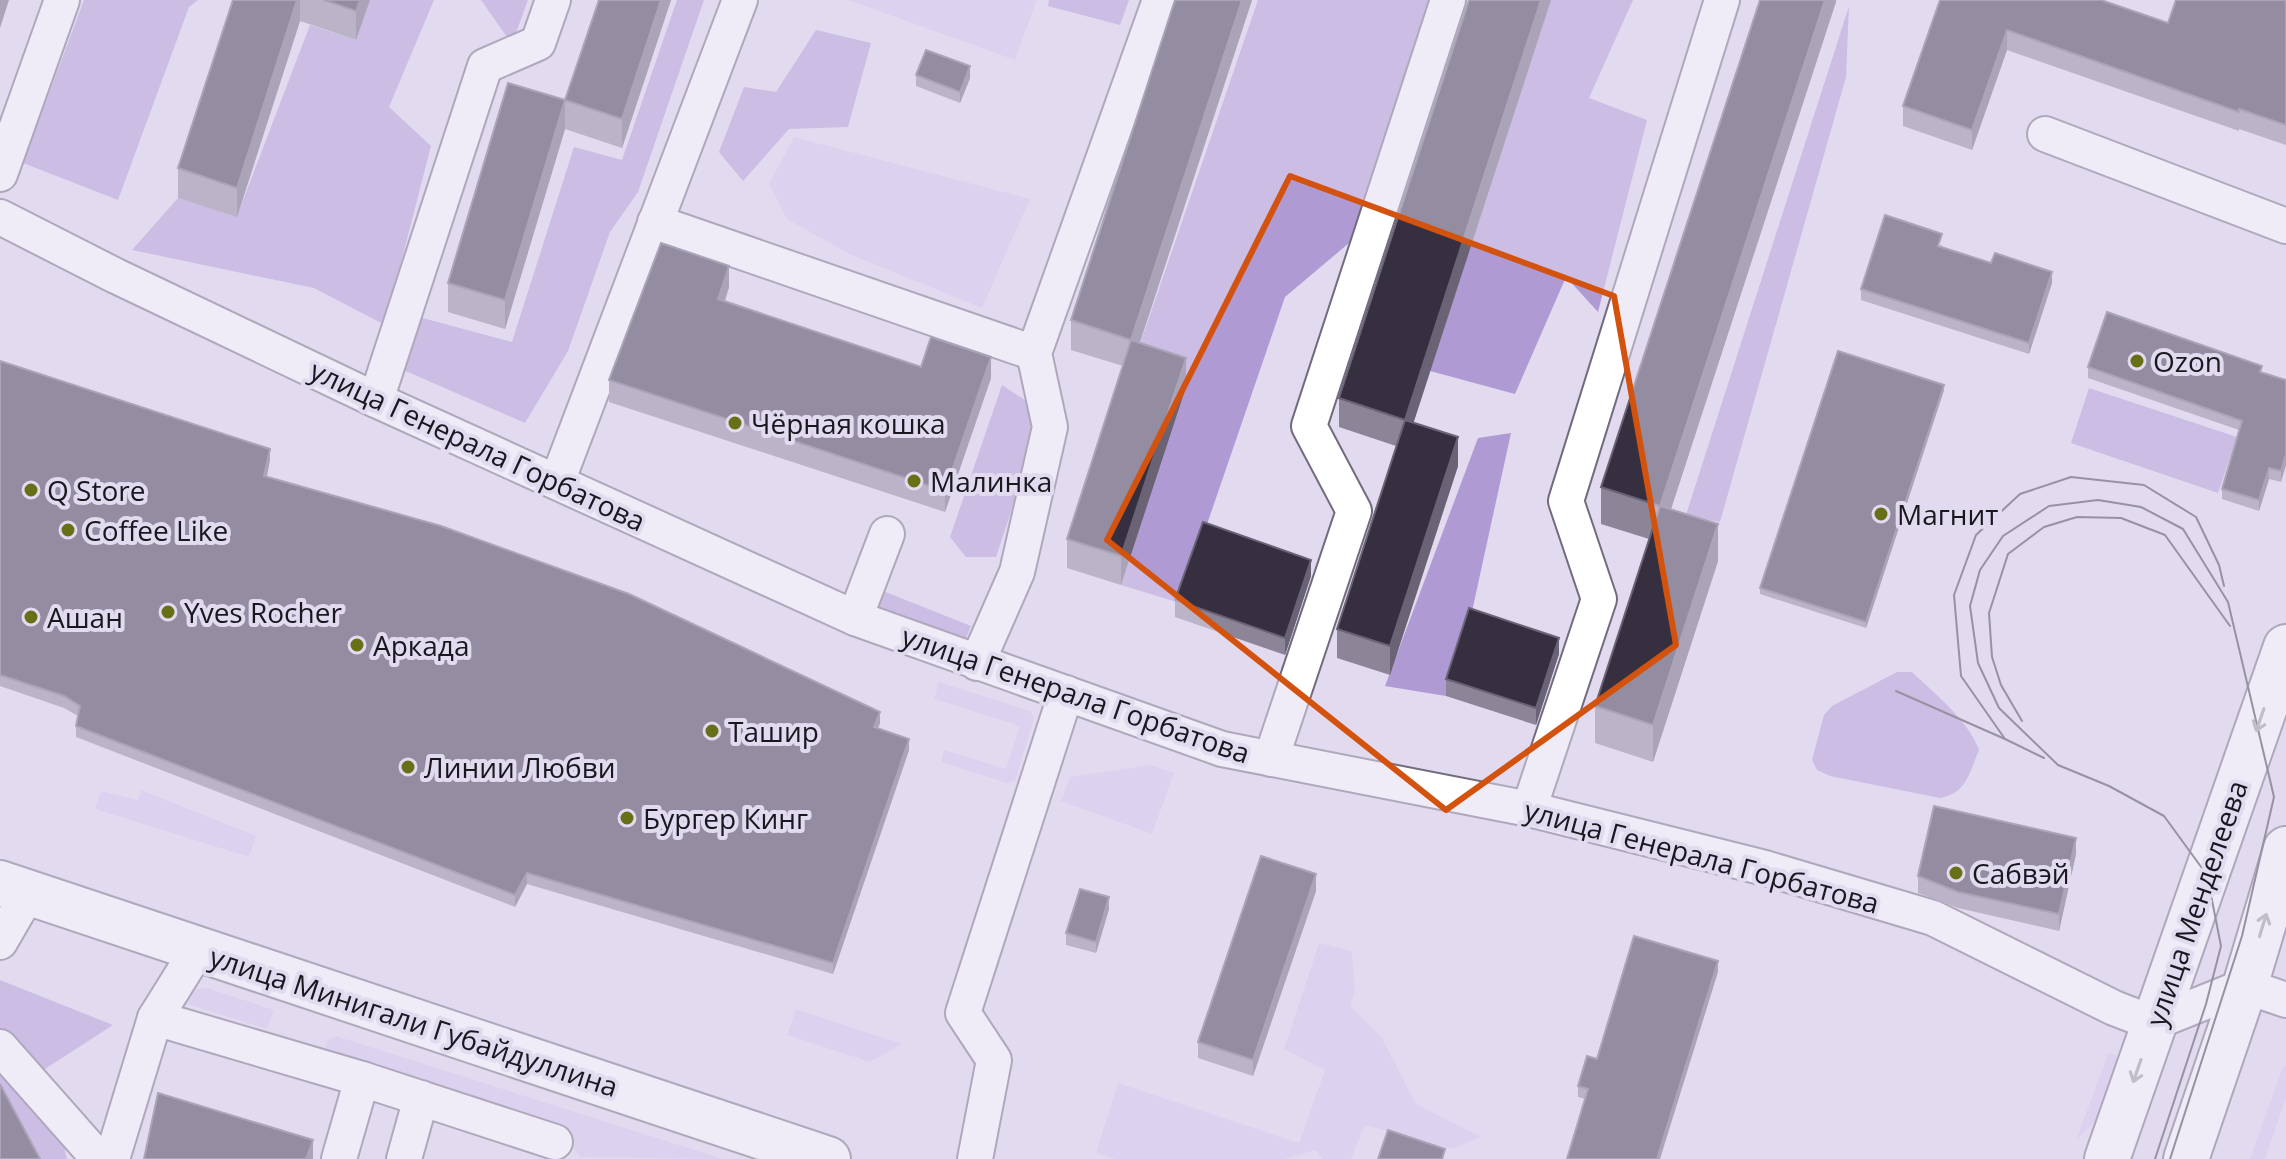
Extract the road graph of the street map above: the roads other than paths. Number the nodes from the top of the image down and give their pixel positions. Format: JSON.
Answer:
{"nodes":[{"id":1,"x":62,"y":0,"type":"edge"},
{"id":2,"x":553,"y":0,"type":"edge"},
{"id":3,"x":740,"y":0,"type":"edge"},
{"id":4,"x":1160,"y":0,"type":"edge"},
{"id":5,"x":1448,"y":0,"type":"edge"},
{"id":6,"x":1722,"y":0,"type":"edge"},
{"id":7,"x":2045,"y":134,"type":"dead end"},
{"id":8,"x":0,"y":174,"type":"edge"},
{"id":9,"x":0,"y":217,"type":"edge"},
{"id":10,"x":655,"y":222,"type":"junction"},
{"id":11,"x":2286,"y":226,"type":"edge"},
{"id":12,"x":1034,"y":353,"type":"junction"},
{"id":13,"x":376,"y":400,"type":"junction"},
{"id":14,"x":557,"y":482,"type":"junction"},
{"id":15,"x":887,"y":534,"type":"dead end"},
{"id":16,"x":855,"y":618,"type":"junction"},
{"id":17,"x":2286,"y":647,"type":"edge"},
{"id":18,"x":977,"y":663,"type":"junction"},
{"id":19,"x":1066,"y":693,"type":"junction"},
{"id":20,"x":1271,"y":759,"type":"junction"},
{"id":21,"x":1529,"y":809,"type":"junction"},
{"id":22,"x":2286,"y":849,"type":"edge"},
{"id":23,"x":14,"y":888,"type":"edge"},
{"id":24,"x":0,"y":942,"type":"edge"},
{"id":25,"x":198,"y":949,"type":"junction"},
{"id":26,"x":2245,"y":986,"type":"junction"},
{"id":27,"x":2286,"y":1000,"type":"edge"},
{"id":28,"x":155,"y":1018,"type":"junction"},
{"id":29,"x":2153,"y":1023,"type":"junction"},
{"id":30,"x":0,"y":1047,"type":"edge"},
{"id":31,"x":362,"y":1079,"type":"junction"},
{"id":32,"x":421,"y":1098,"type":"junction"},
{"id":33,"x":555,"y":1142,"type":"dead end"},
{"id":34,"x":99,"y":1159,"type":"edge"},
{"id":35,"x":112,"y":1159,"type":"edge"},
{"id":36,"x":339,"y":1159,"type":"edge"},
{"id":37,"x":404,"y":1159,"type":"edge"},
{"id":38,"x":828,"y":1159,"type":"edge"},
{"id":39,"x":975,"y":1159,"type":"edge"},
{"id":40,"x":2107,"y":1159,"type":"edge"},
{"id":41,"x":2186,"y":1159,"type":"edge"}],
"edges":[{"from":1,"to":8,"type":"street"},
{"from":2,"to":13,"type":"street"},
{"from":3,"to":10,"type":"street"},
{"from":4,"to":12,"type":"street"},
{"from":5,"to":20,"type":"street"},
{"from":6,"to":21,"type":"street"},
{"from":7,"to":11,"type":"street"},
{"from":9,"to":13,"type":"street","name":"улица Генерала Горбатова"},
{"from":10,"to":12,"type":"street"},
{"from":10,"to":14,"type":"street"},
{"from":12,"to":18,"type":"street"},
{"from":13,"to":14,"type":"street","name":"улица Генерала Горбатова"},
{"from":14,"to":16,"type":"street","name":"улица Генерала Горбатова"},
{"from":15,"to":16,"type":"street"},
{"from":16,"to":18,"type":"street","name":"улица Генерала Горбатова"},
{"from":17,"to":29,"type":"main road","name":"улица Менделеева","one_way":true},
{"from":18,"to":19,"type":"street","name":"улица Генерала Горбатова"},
{"from":19,"to":20,"type":"street","name":"улица Генерала Горбатова"},
{"from":19,"to":39,"type":"street"},
{"from":20,"to":21,"type":"street","name":"улица Генерала Горбатова"},
{"from":21,"to":29,"type":"street","name":"улица Генерала Горбатова"},
{"from":26,"to":22,"type":"main road","one_way":true},
{"from":23,"to":24,"type":"street"},
{"from":23,"to":25,"type":"main road","name":"улица Минигали Губайдуллина"},
{"from":25,"to":28,"type":"street"},
{"from":25,"to":38,"type":"main road","name":"улица Минигали Губайдуллина"},
{"from":26,"to":27,"type":"street"},
{"from":26,"to":29,"type":"street"},
{"from":26,"to":41,"type":"main road"},
{"from":28,"to":31,"type":"street"},
{"from":28,"to":35,"type":"street"},
{"from":29,"to":40,"type":"main road","name":"улица Менделеева","one_way":true},
{"from":30,"to":34,"type":"street"},
{"from":31,"to":32,"type":"street"},
{"from":31,"to":36,"type":"street"},
{"from":32,"to":33,"type":"street"},
{"from":32,"to":37,"type":"street"}]}
